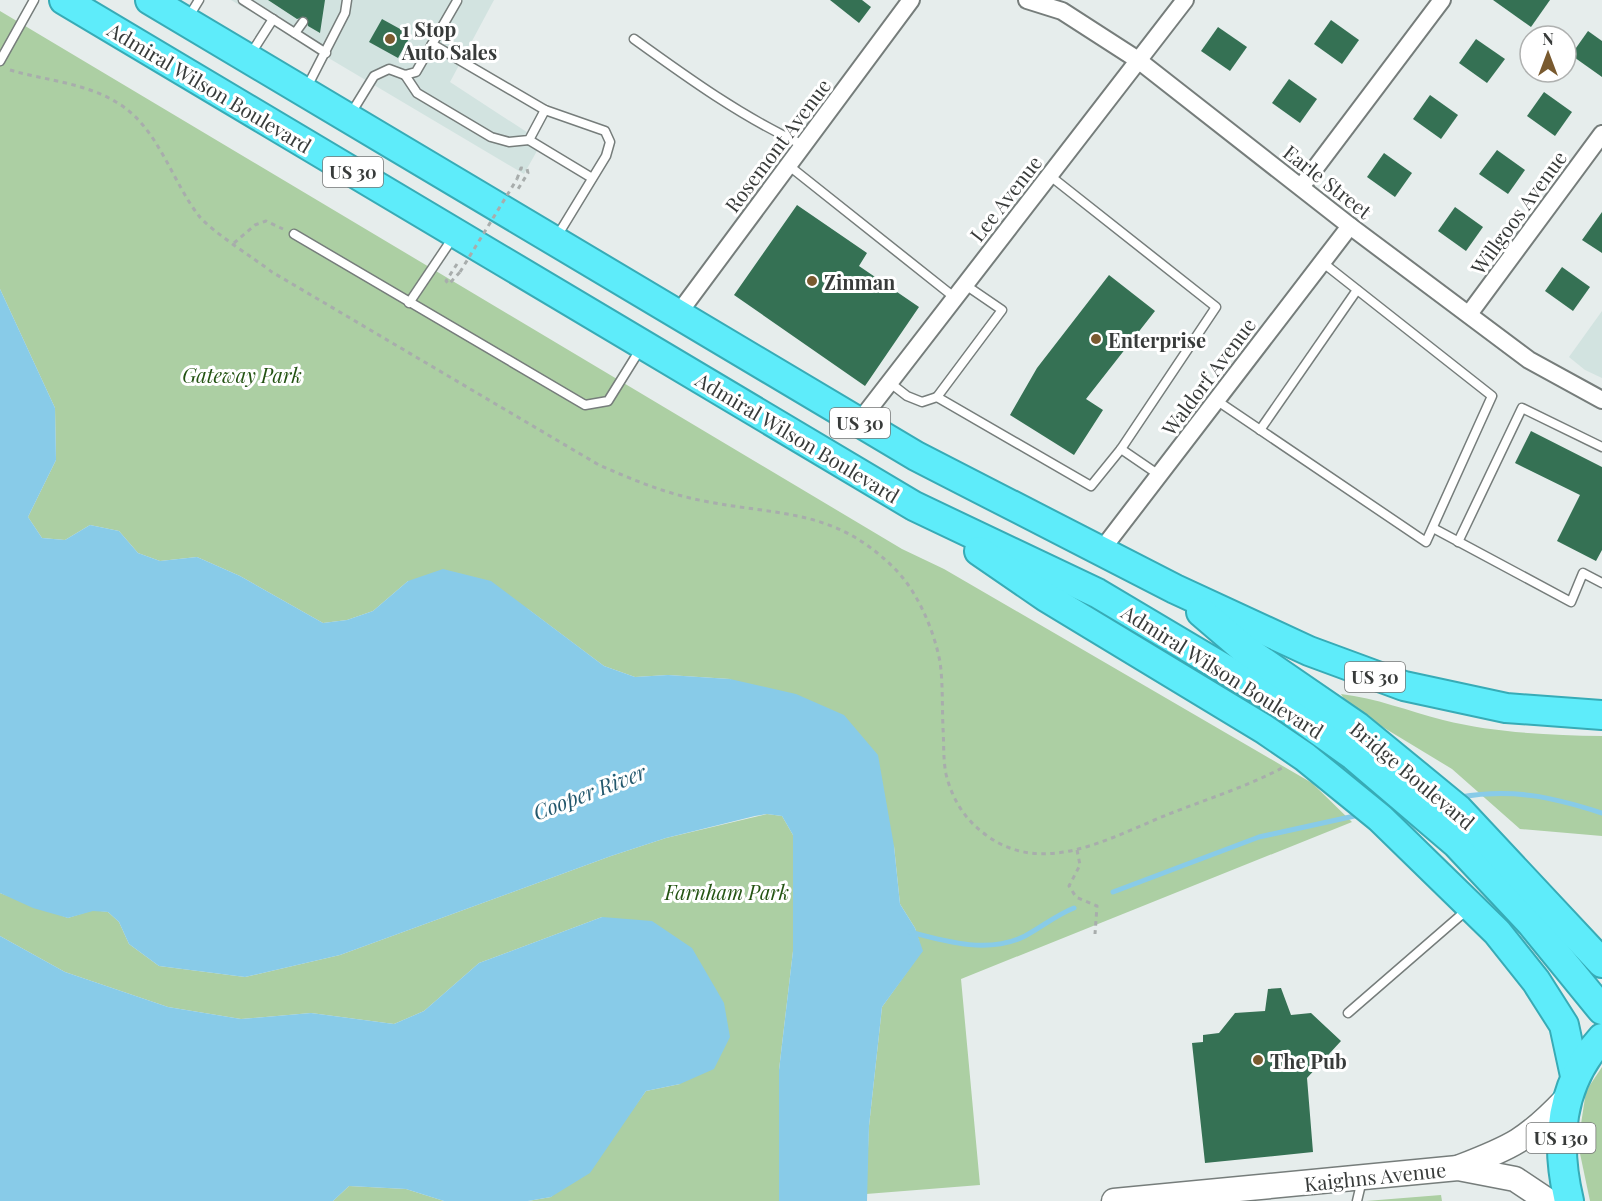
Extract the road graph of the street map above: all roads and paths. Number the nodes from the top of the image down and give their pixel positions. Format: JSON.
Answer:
{"nodes":[{"id":1,"x":34,"y":0,"type":"edge"},
{"id":2,"x":64,"y":0,"type":"edge"},
{"id":3,"x":150,"y":0,"type":"edge"},
{"id":4,"x":243,"y":0,"type":"edge"},
{"id":5,"x":263,"y":0,"type":"edge"},
{"id":6,"x":347,"y":0,"type":"edge"},
{"id":7,"x":911,"y":0,"type":"edge"},
{"id":8,"x":1027,"y":0,"type":"edge"},
{"id":9,"x":1185,"y":0,"type":"edge"},
{"id":10,"x":1442,"y":0,"type":"edge"},
{"id":11,"x":457,"y":1,"type":"edge"},
{"id":12,"x":258,"y":9,"type":"junction"},
{"id":13,"x":192,"y":11,"type":"edge"},
{"id":14,"x":273,"y":19,"type":"junction"},
{"id":15,"x":303,"y":22,"type":"dead end"},
{"id":16,"x":296,"y":33,"type":"junction"},
{"id":17,"x":634,"y":39,"type":"dead end"},
{"id":18,"x":432,"y":44,"type":"junction"},
{"id":19,"x":326,"y":53,"type":"junction"},
{"id":20,"x":248,"y":58,"type":"junction"},
{"id":21,"x":1138,"y":60,"type":"junction"},
{"id":22,"x":1,"y":65,"type":"edge"},
{"id":23,"x":405,"y":75,"type":"junction"},
{"id":24,"x":304,"y":92,"type":"junction"},
{"id":25,"x":545,"y":110,"type":"junction"},
{"id":26,"x":349,"y":118,"type":"junction"},
{"id":27,"x":1602,"y":134,"type":"edge"},
{"id":28,"x":529,"y":140,"type":"junction"},
{"id":29,"x":803,"y":145,"type":"junction"},
{"id":30,"x":788,"y":165,"type":"junction"},
{"id":31,"x":1049,"y":175,"type":"junction"},
{"id":32,"x":592,"y":178,"type":"junction"},
{"id":33,"x":1301,"y":188,"type":"junction"},
{"id":34,"x":518,"y":189,"type":"dead end"},
{"id":35,"x":1350,"y":226,"type":"junction"},
{"id":36,"x":456,"y":233,"type":"junction"},
{"id":37,"x":294,"y":234,"type":"joint"},
{"id":38,"x":554,"y":241,"type":"junction"},
{"id":39,"x":234,"y":243,"type":"junction"},
{"id":40,"x":1322,"y":262,"type":"junction"},
{"id":41,"x":457,"y":264,"type":"dead end"},
{"id":42,"x":1357,"y":290,"type":"junction"},
{"id":43,"x":959,"y":291,"type":"junction"},
{"id":44,"x":409,"y":303,"type":"junction"},
{"id":45,"x":678,"y":314,"type":"junction"},
{"id":46,"x":1469,"y":314,"type":"junction"},
{"id":47,"x":643,"y":345,"type":"junction"},
{"id":48,"x":889,"y":382,"type":"junction"},
{"id":49,"x":938,"y":397,"type":"junction"},
{"id":50,"x":1602,"y":399,"type":"edge"},
{"id":51,"x":1216,"y":400,"type":"junction"},
{"id":52,"x":859,"y":422,"type":"junction"},
{"id":53,"x":1260,"y":430,"type":"junction"},
{"id":54,"x":1602,"y":447,"type":"edge"},
{"id":55,"x":1121,"y":449,"type":"junction"},
{"id":56,"x":1159,"y":475,"type":"junction"},
{"id":57,"x":914,"y":506,"type":"junction"},
{"id":58,"x":1433,"y":528,"type":"junction"},
{"id":59,"x":1458,"y":542,"type":"junction"},
{"id":60,"x":1101,"y":552,"type":"junction"},
{"id":61,"x":1602,"y":583,"type":"edge"},
{"id":62,"x":1175,"y":589,"type":"junction"},
{"id":63,"x":1598,"y":714,"type":"edge"},
{"id":64,"x":1305,"y":757,"type":"junction"},
{"id":65,"x":1077,"y":850,"type":"junction"},
{"id":66,"x":1471,"y":906,"type":"junction"},
{"id":67,"x":1095,"y":934,"type":"dead end"},
{"id":68,"x":1602,"y":963,"type":"edge"},
{"id":69,"x":1602,"y":1010,"type":"edge"},
{"id":70,"x":1348,"y":1012,"type":"dead end"},
{"id":71,"x":1602,"y":1038,"type":"edge"},
{"id":72,"x":1571,"y":1087,"type":"junction"},
{"id":73,"x":1458,"y":1168,"type":"junction"},
{"id":74,"x":1362,"y":1177,"type":"junction"},
{"id":75,"x":1221,"y":1196,"type":"edge"},
{"id":76,"x":1114,"y":1201,"type":"edge"},
{"id":77,"x":1357,"y":1201,"type":"edge"},
{"id":78,"x":1548,"y":1201,"type":"edge"},
{"id":79,"x":1569,"y":1201,"type":"edge"}],
"edges":[{"from":1,"to":22,"type":"lane"},
{"from":2,"to":36,"type":"highway","name":"Admiral Wilson Boulevard","number":"US 30"},
{"from":3,"to":13,"type":"highway","name":"Admiral Wilson Boulevard","number":"US 30"},
{"from":4,"to":12,"type":"lane"},
{"from":5,"to":12,"type":"lane"},
{"from":6,"to":19,"type":"lane"},
{"from":7,"to":29,"type":"street","name":"Rosemont Avenue"},
{"from":8,"to":21,"type":"street","name":"Earle Street"},
{"from":9,"to":21,"type":"street","name":"Lee Avenue"},
{"from":10,"to":33,"type":"street"},
{"from":11,"to":18,"type":"lane"},
{"from":12,"to":14,"type":"lane"},
{"from":13,"to":20,"type":"highway","name":"Admiral Wilson Boulevard","number":"US 30"},
{"from":14,"to":16,"type":"lane"},
{"from":14,"to":20,"type":"lane"},
{"from":15,"to":16,"type":"lane"},
{"from":16,"to":19,"type":"lane"},
{"from":17,"to":29,"type":"lane"},
{"from":18,"to":23,"type":"lane"},
{"from":18,"to":25,"type":"lane"},
{"from":19,"to":24,"type":"lane"},
{"from":20,"to":24,"type":"highway","name":"Admiral Wilson Boulevard","number":"US 30"},
{"from":21,"to":31,"type":"street","name":"Lee Avenue"},
{"from":21,"to":33,"type":"street","name":"Earle Street"},
{"from":22,"to":39,"type":"path"},
{"from":23,"to":26,"type":"lane"},
{"from":23,"to":28,"type":"lane"},
{"from":24,"to":26,"type":"highway","name":"Admiral Wilson Boulevard","number":"US 30"},
{"from":25,"to":28,"type":"lane"},
{"from":25,"to":32,"type":"lane"},
{"from":26,"to":38,"type":"highway","name":"Admiral Wilson Boulevard","number":"US 30"},
{"from":27,"to":46,"type":"street","name":"Willgoos Avenue"},
{"from":28,"to":32,"type":"lane"},
{"from":29,"to":30,"type":"street","name":"Rosemont Avenue"},
{"from":30,"to":43,"type":"lane"},
{"from":30,"to":45,"type":"street","name":"Rosemont Avenue"},
{"from":31,"to":43,"type":"street","name":"Lee Avenue"},
{"from":31,"to":55,"type":"lane"},
{"from":32,"to":38,"type":"lane"},
{"from":33,"to":35,"type":"street","name":"Earle Street"},
{"from":34,"to":41,"type":"path","bridge":true},
{"from":35,"to":40,"type":"street","name":"Waldorf Avenue"},
{"from":35,"to":46,"type":"street","name":"Earle Street"},
{"from":36,"to":44,"type":"lane"},
{"from":36,"to":47,"type":"highway","name":"Admiral Wilson Boulevard","number":"US 30"},
{"from":37,"to":39,"type":"path"},
{"from":37,"to":44,"type":"lane"},
{"from":38,"to":45,"type":"highway","name":"Admiral Wilson Boulevard","number":"US 30"},
{"from":39,"to":65,"type":"path"},
{"from":40,"to":42,"type":"lane"},
{"from":40,"to":51,"type":"street","name":"Waldorf Avenue"},
{"from":42,"to":53,"type":"lane"},
{"from":42,"to":58,"type":"lane"},
{"from":43,"to":48,"type":"street","name":"Lee Avenue"},
{"from":43,"to":49,"type":"lane"},
{"from":44,"to":47,"type":"lane"},
{"from":45,"to":52,"type":"highway","name":"Admiral Wilson Boulevard","number":"US 30"},
{"from":46,"to":50,"type":"street","name":"Earle Street"},
{"from":47,"to":57,"type":"highway","name":"Admiral Wilson Boulevard","number":"US 30"},
{"from":48,"to":49,"type":"lane"},
{"from":48,"to":52,"type":"street","name":"Lee Avenue"},
{"from":49,"to":55,"type":"lane"},
{"from":51,"to":53,"type":"lane"},
{"from":51,"to":56,"type":"street","name":"Waldorf Avenue"},
{"from":52,"to":60,"type":"highway","name":"Admiral Wilson Boulevard","number":"US 30"},
{"from":53,"to":58,"type":"lane"},
{"from":54,"to":59,"type":"lane"},
{"from":55,"to":56,"type":"lane"},
{"from":56,"to":60,"type":"street","name":"Waldorf Avenue"},
{"from":57,"to":64,"type":"highway"},
{"from":57,"to":69,"type":"highway","name":"Admiral Wilson Boulevard","number":"US 30"},
{"from":58,"to":59,"type":"lane"},
{"from":59,"to":61,"type":"lane"},
{"from":60,"to":62,"type":"highway","name":"Admiral Wilson Boulevard","number":"US 30"},
{"from":62,"to":63,"type":"highway","name":"Admiral Wilson Boulevard","number":"US 30"},
{"from":62,"to":68,"type":"highway","name":"Bridge Boulevard"},
{"from":64,"to":65,"type":"path"},
{"from":64,"to":66,"type":"highway"},
{"from":65,"to":67,"type":"path"},
{"from":66,"to":70,"type":"lane"},
{"from":66,"to":72,"type":"highway"},
{"from":71,"to":72,"type":"highway","number":"US 130"},
{"from":72,"to":73,"type":"main road","name":"Kaighns Avenue"},
{"from":72,"to":79,"type":"highway","number":"US 130"},
{"from":73,"to":74,"type":"main road","name":"Kaighns Avenue"},
{"from":73,"to":78,"type":"main road","name":"Kaighns Avenue"},
{"from":74,"to":75,"type":"main road","name":"Kaighns Avenue"},
{"from":74,"to":77,"type":"lane"},
{"from":75,"to":76,"type":"main road","name":"Kaighns Avenue"}]}
